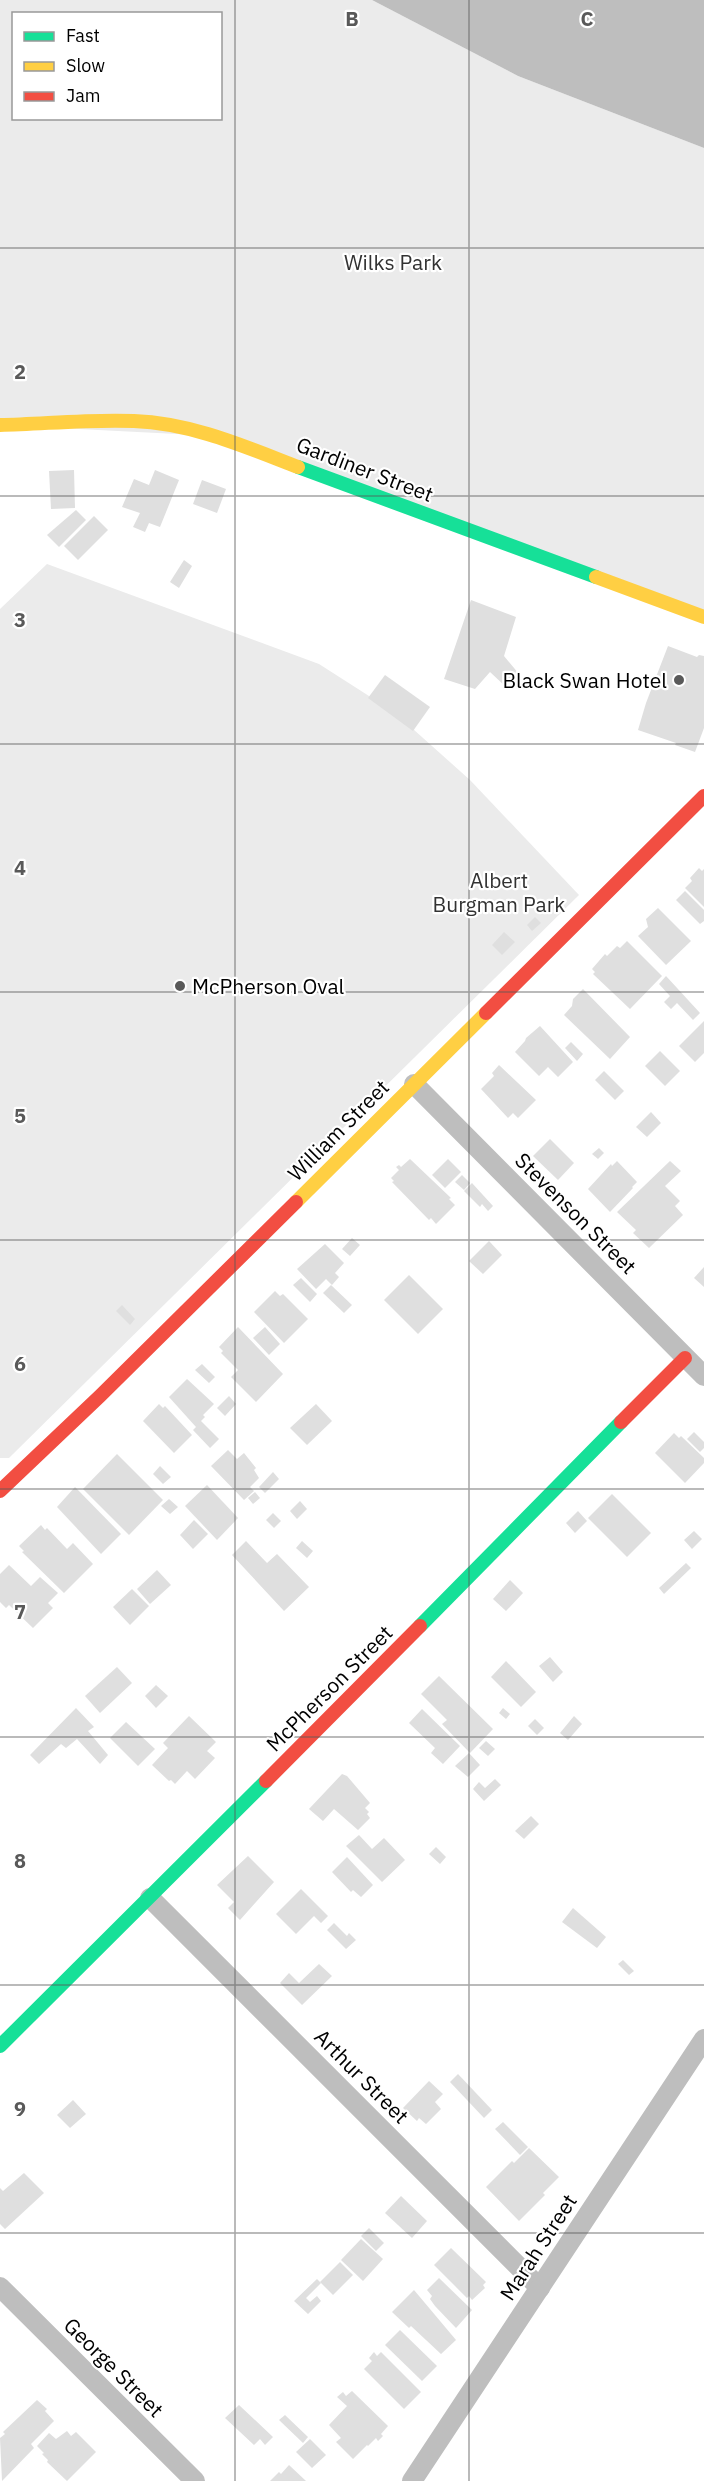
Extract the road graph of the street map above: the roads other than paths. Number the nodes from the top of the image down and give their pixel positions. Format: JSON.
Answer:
{"nodes":[{"id":1,"x":0,"y":425,"type":"edge"},
{"id":2,"x":704,"y":616,"type":"edge"},
{"id":3,"x":704,"y":796,"type":"edge"},
{"id":4,"x":414,"y":1084,"type":"junction"},
{"id":5,"x":686,"y":1358,"type":"junction"},
{"id":6,"x":704,"y":1376,"type":"edge"},
{"id":7,"x":0,"y":1491,"type":"edge"},
{"id":8,"x":150,"y":1898,"type":"junction"},
{"id":9,"x":704,"y":2039,"type":"edge"},
{"id":10,"x":0,"y":2046,"type":"edge"},
{"id":11,"x":0,"y":2287,"type":"edge"},
{"id":12,"x":540,"y":2288,"type":"junction"},
{"id":13,"x":195,"y":2481,"type":"edge"},
{"id":14,"x":412,"y":2481,"type":"edge"}],
"edges":[{"from":1,"to":2,"type":"street","name":"Gardiner Street"},
{"from":3,"to":4,"type":"street","name":"William Street"},
{"from":4,"to":5,"type":"street","name":"Stevenson Street"},
{"from":4,"to":7,"type":"street","name":"William Street"},
{"from":5,"to":6,"type":"street","name":"Stevenson Street"},
{"from":5,"to":8,"type":"street","name":"McPherson Street"},
{"from":8,"to":10,"type":"street","name":"McPherson Street"},
{"from":8,"to":12,"type":"street","name":"Arthur Street"},
{"from":9,"to":12,"type":"street","name":"Marah Street"},
{"from":11,"to":13,"type":"street","name":"George Street"},
{"from":12,"to":14,"type":"street","name":"Marah Street"}]}
